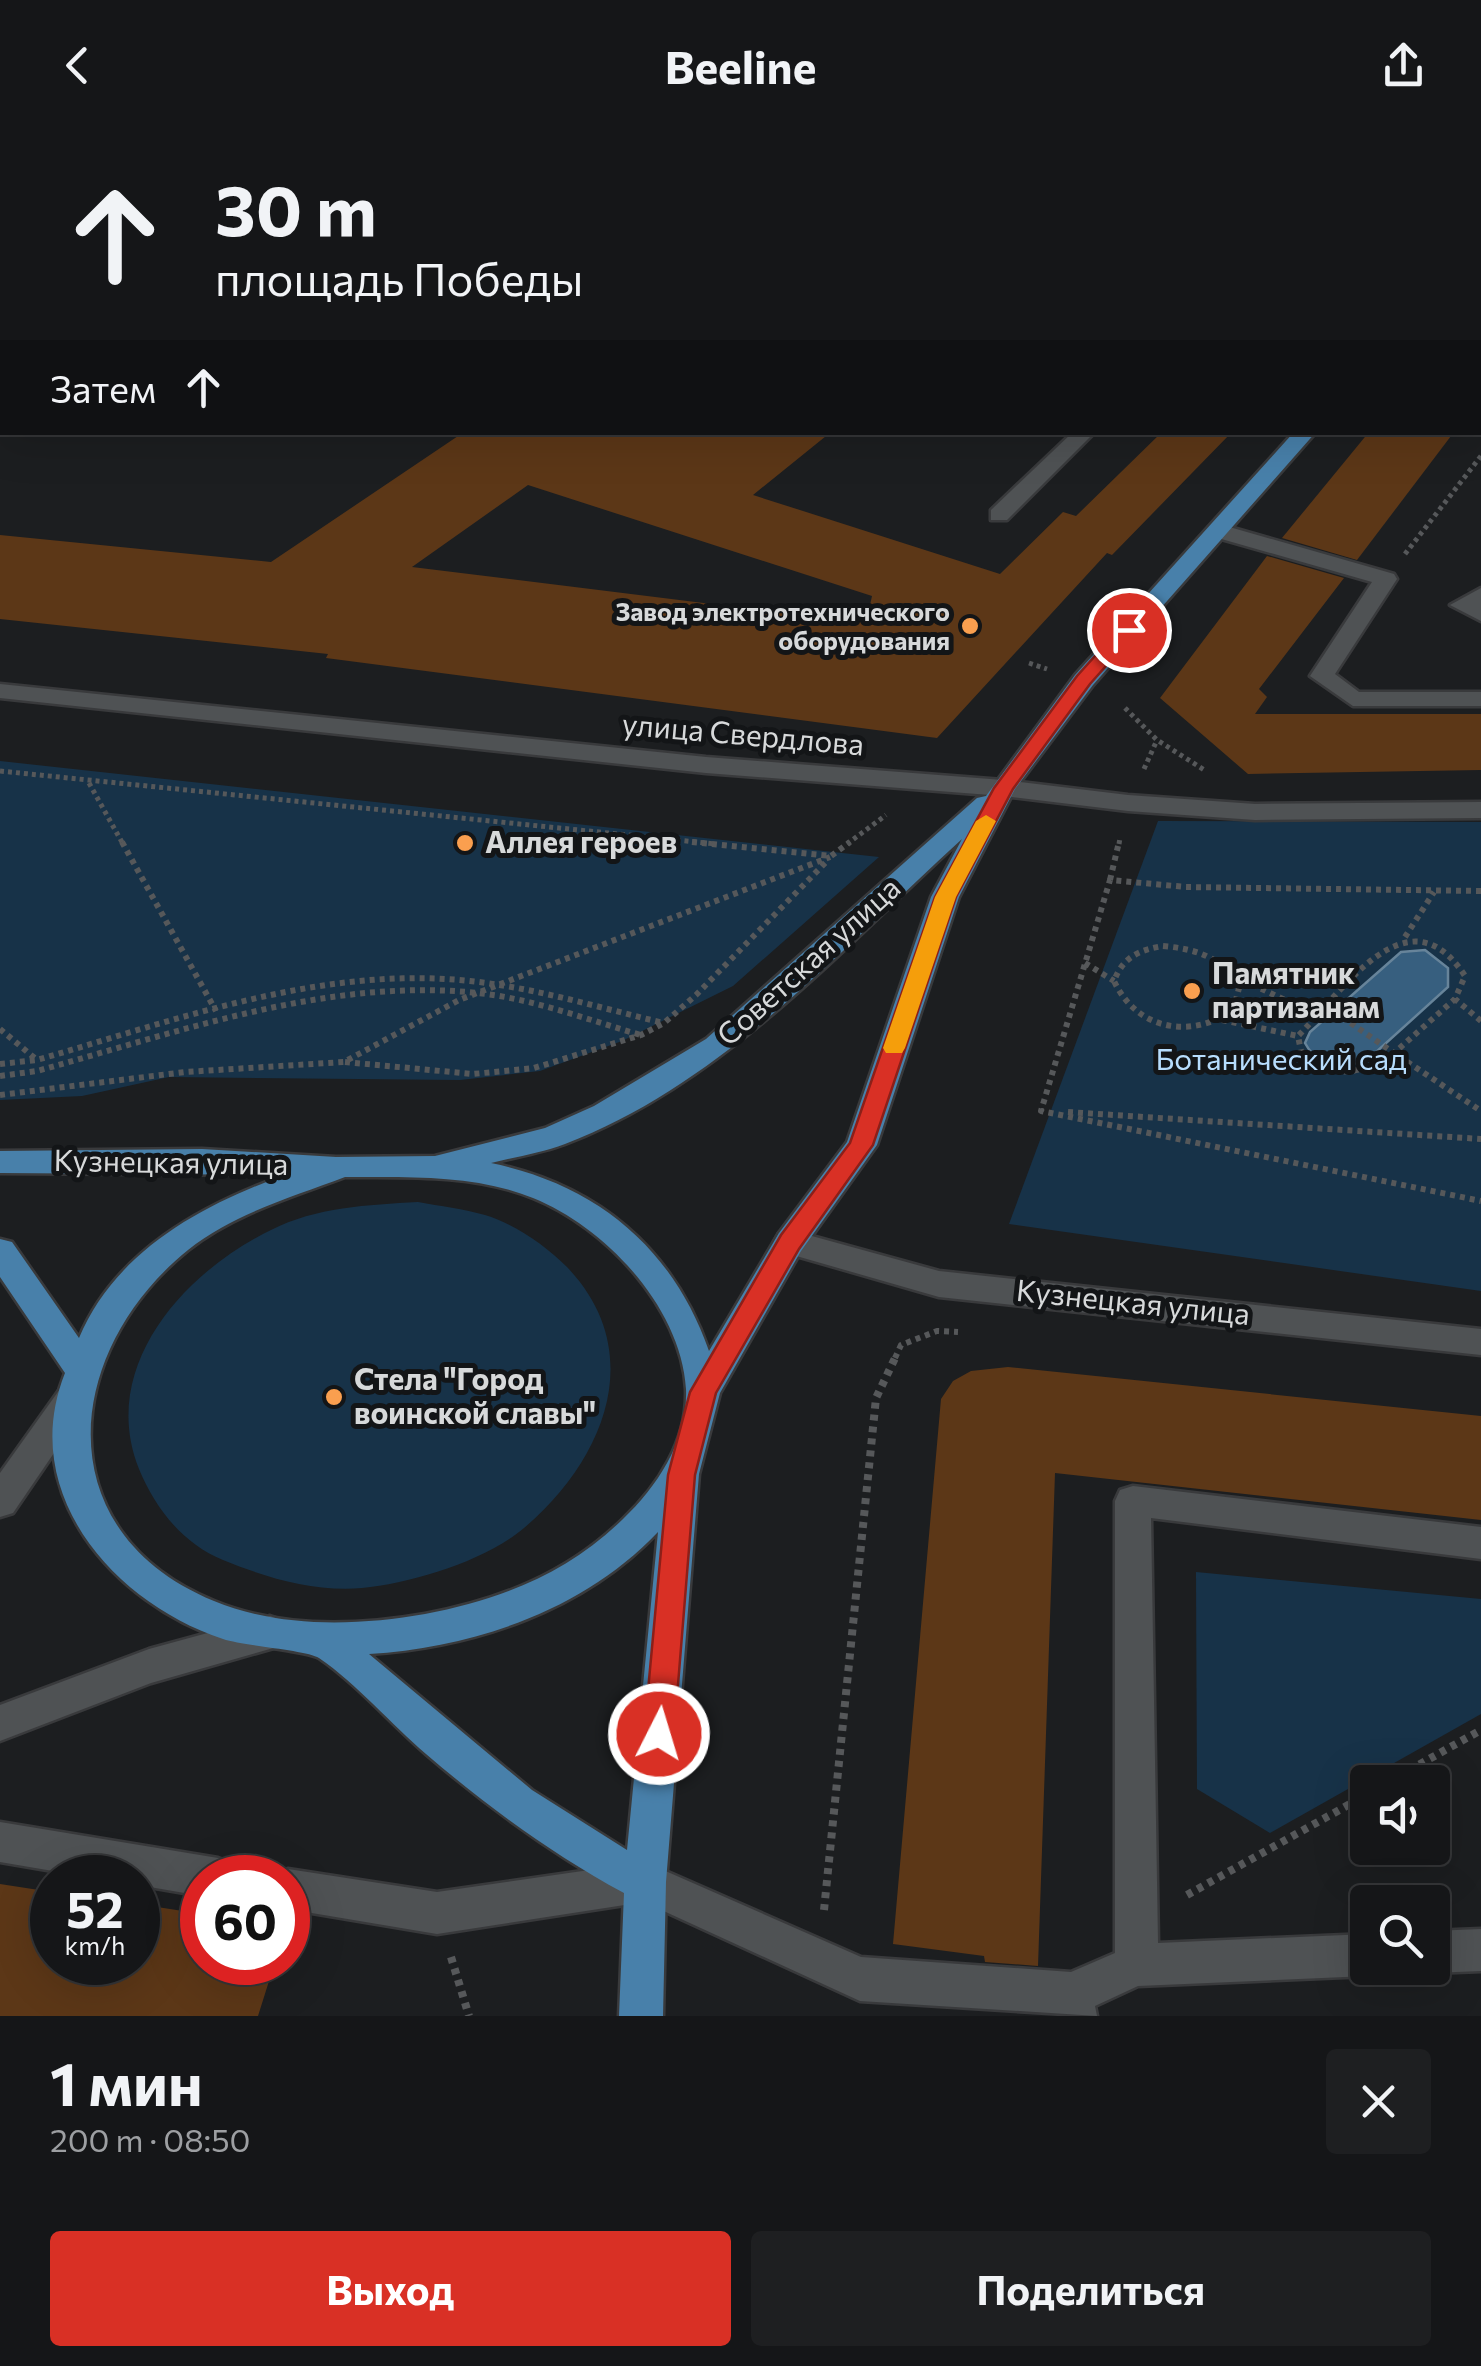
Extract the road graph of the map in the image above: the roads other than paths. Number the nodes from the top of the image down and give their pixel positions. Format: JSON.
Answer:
{"nodes":[{"id":1,"x":1082,"y":435,"type":"edge"},
{"id":2,"x":1303,"y":435,"type":"edge"},
{"id":3,"x":1000,"y":515,"type":"dead end"},
{"id":4,"x":1219,"y":531,"type":"junction"},
{"id":5,"x":1481,"y":594,"type":"edge"},
{"id":6,"x":1481,"y":614,"type":"edge"},
{"id":7,"x":0,"y":691,"type":"edge"},
{"id":8,"x":1481,"y":699,"type":"edge"},
{"id":9,"x":1004,"y":788,"type":"junction"},
{"id":10,"x":1481,"y":810,"type":"edge"},
{"id":11,"x":0,"y":1162,"type":"edge"},
{"id":12,"x":342,"y":1166,"type":"junction"},
{"id":13,"x":428,"y":1166,"type":"junction"},
{"id":14,"x":790,"y":1242,"type":"junction"},
{"id":15,"x":0,"y":1251,"type":"edge"},
{"id":16,"x":1481,"y":1342,"type":"edge"},
{"id":17,"x":76,"y":1383,"type":"junction"},
{"id":18,"x":704,"y":1392,"type":"junction"},
{"id":19,"x":682,"y":1475,"type":"junction"},
{"id":20,"x":0,"y":1502,"type":"edge"},
{"id":21,"x":1481,"y":1542,"type":"edge"},
{"id":22,"x":270,"y":1633,"type":"junction"},
{"id":23,"x":327,"y":1641,"type":"junction"},
{"id":24,"x":0,"y":1723,"type":"edge"},
{"id":25,"x":0,"y":1842,"type":"edge"},
{"id":26,"x":180,"y":1872,"type":"edge"},
{"id":27,"x":646,"y":1882,"type":"junction"},
{"id":28,"x":310,"y":1893,"type":"edge"},
{"id":29,"x":1135,"y":1945,"type":"junction"},
{"id":30,"x":1481,"y":1950,"type":"edge"},
{"id":31,"x":1450,"y":1951,"type":"edge"},
{"id":32,"x":1350,"y":1954,"type":"edge"},
{"id":33,"x":1074,"y":2005,"type":"edge"},
{"id":34,"x":641,"y":2016,"type":"edge"}],
"edges":[{"from":1,"to":3,"type":"street"},
{"from":2,"to":4,"type":"main road","name":"Советская улица"},
{"from":4,"to":8,"type":"street"},
{"from":4,"to":9,"type":"main road","name":"Советская улица"},
{"from":5,"to":6,"type":"street"},
{"from":7,"to":9,"type":"street","name":"улица Свердлова"},
{"from":9,"to":10,"type":"street","name":"улица Свердлова"},
{"from":9,"to":13,"type":"main road","name":"Советская улица"},
{"from":9,"to":14,"type":"main road","name":"Советская улица"},
{"from":11,"to":12,"type":"main road","name":"Кузнецкая улица"},
{"from":12,"to":13,"type":"main road","name":"Кузнецкая улица"},
{"from":12,"to":17,"type":"main road"},
{"from":13,"to":18,"type":"main road"},
{"from":14,"to":16,"type":"street","name":"Кузнецкая улица"},
{"from":14,"to":18,"type":"main road","name":"Советская улица"},
{"from":15,"to":17,"type":"main road"},
{"from":17,"to":20,"type":"street"},
{"from":17,"to":22,"type":"main road"},
{"from":18,"to":19,"type":"main road","name":"Советская улица"},
{"from":19,"to":23,"type":"main road"},
{"from":19,"to":27,"type":"main road"},
{"from":21,"to":29,"type":"street"},
{"from":22,"to":23,"type":"main road"},
{"from":22,"to":24,"type":"street"},
{"from":23,"to":27,"type":"main road"},
{"from":25,"to":26,"type":"street"},
{"from":27,"to":28,"type":"street"},
{"from":27,"to":33,"type":"street"},
{"from":27,"to":34,"type":"main road"},
{"from":29,"to":32,"type":"street"},
{"from":29,"to":33,"type":"street"},
{"from":30,"to":31,"type":"street"}]}
